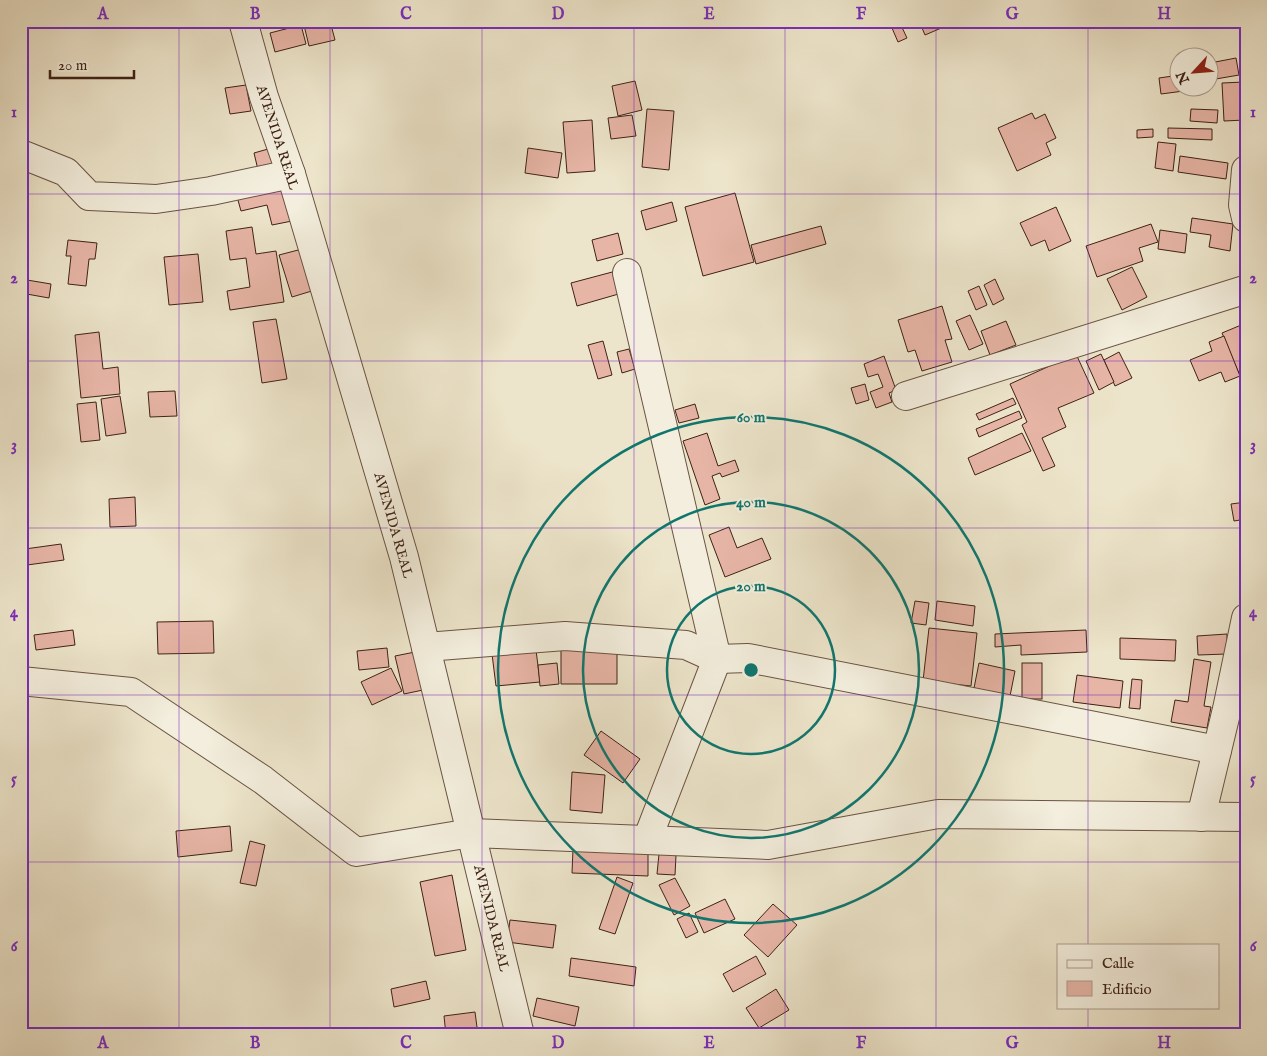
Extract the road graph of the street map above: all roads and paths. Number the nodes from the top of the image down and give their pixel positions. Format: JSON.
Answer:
{"nodes":[{"id":1,"x":243,"y":21,"type":"edge"},
{"id":2,"x":21,"y":154,"type":"edge"},
{"id":3,"x":1246,"y":170,"type":"edge"},
{"id":4,"x":291,"y":174,"type":"junction"},
{"id":5,"x":1246,"y":218,"type":"edge"},
{"id":6,"x":627,"y":273,"type":"dead end"},
{"id":7,"x":1246,"y":291,"type":"edge"},
{"id":8,"x":906,"y":396,"type":"dead end"},
{"id":9,"x":1246,"y":618,"type":"edge"},
{"id":10,"x":426,"y":647,"type":"junction"},
{"id":11,"x":717,"y":659,"type":"junction"},
{"id":12,"x":21,"y":681,"type":"edge"},
{"id":13,"x":1217,"y":750,"type":"junction"},
{"id":14,"x":1201,"y":817,"type":"junction"},
{"id":15,"x":1246,"y":818,"type":"edge"},
{"id":16,"x":471,"y":832,"type":"junction"},
{"id":17,"x":647,"y":840,"type":"junction"},
{"id":18,"x":520,"y":1035,"type":"edge"}],
"edges":[{"from":1,"to":4,"type":"street","name":"AVENIDA REAL"},
{"from":2,"to":4,"type":"street"},
{"from":3,"to":5,"type":"street"},
{"from":4,"to":10,"type":"street","name":"AVENIDA REAL"},
{"from":6,"to":11,"type":"street"},
{"from":7,"to":8,"type":"street"},
{"from":9,"to":13,"type":"street"},
{"from":10,"to":11,"type":"street"},
{"from":10,"to":16,"type":"street","name":"AVENIDA REAL"},
{"from":11,"to":13,"type":"street"},
{"from":11,"to":17,"type":"street"},
{"from":12,"to":16,"type":"street"},
{"from":13,"to":14,"type":"street"},
{"from":14,"to":15,"type":"street"},
{"from":14,"to":17,"type":"street"},
{"from":16,"to":17,"type":"street"},
{"from":16,"to":18,"type":"street","name":"AVENIDA REAL"}]}
